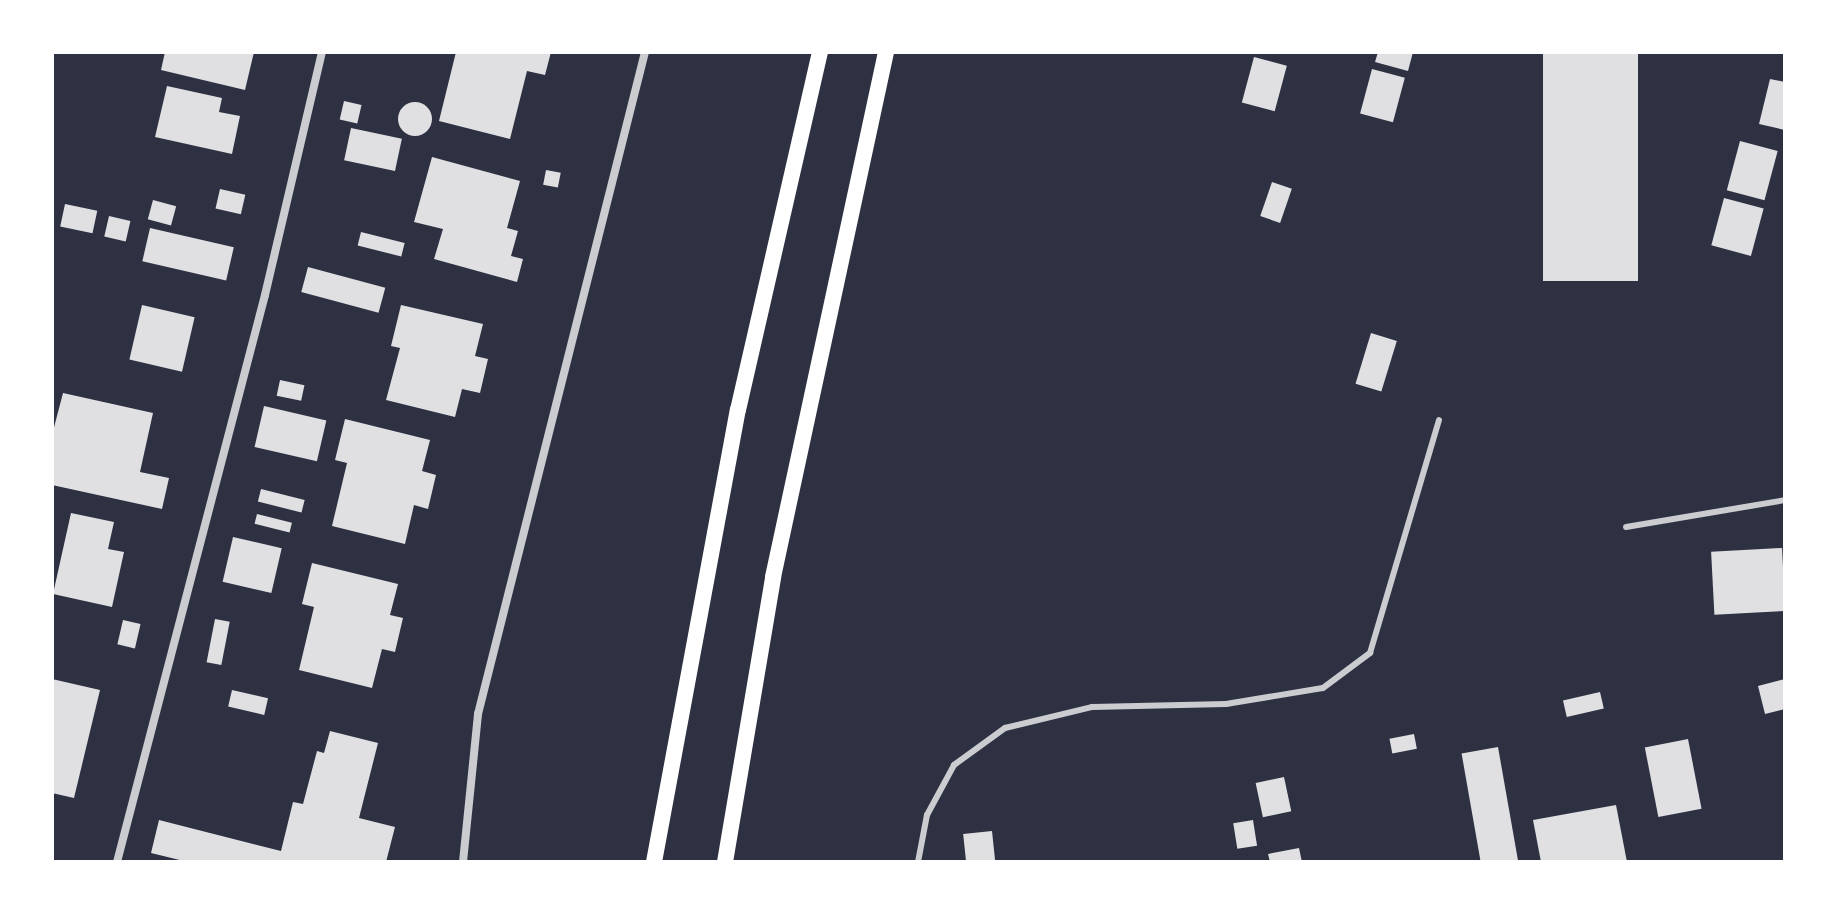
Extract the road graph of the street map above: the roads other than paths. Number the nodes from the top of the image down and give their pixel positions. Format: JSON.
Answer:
{"nodes":[{"id":1,"x":322,"y":52,"type":"edge"},
{"id":2,"x":645,"y":52,"type":"edge"},
{"id":3,"x":820,"y":52,"type":"edge"},
{"id":4,"x":886,"y":52,"type":"edge"},
{"id":5,"x":1439,"y":420,"type":"dead end"},
{"id":6,"x":1785,"y":500,"type":"edge"},
{"id":7,"x":1626,"y":527,"type":"dead end"},
{"id":8,"x":117,"y":862,"type":"edge"},
{"id":9,"x":463,"y":862,"type":"edge"},
{"id":10,"x":654,"y":862,"type":"edge"},
{"id":11,"x":725,"y":862,"type":"edge"},
{"id":12,"x":918,"y":862,"type":"edge"}],
"edges":[{"from":1,"to":8,"type":"street"},
{"from":2,"to":9,"type":"street"},
{"from":3,"to":10,"type":"main road"},
{"from":4,"to":11,"type":"main road"},
{"from":5,"to":12,"type":"lane"},
{"from":6,"to":7,"type":"lane"}]}
